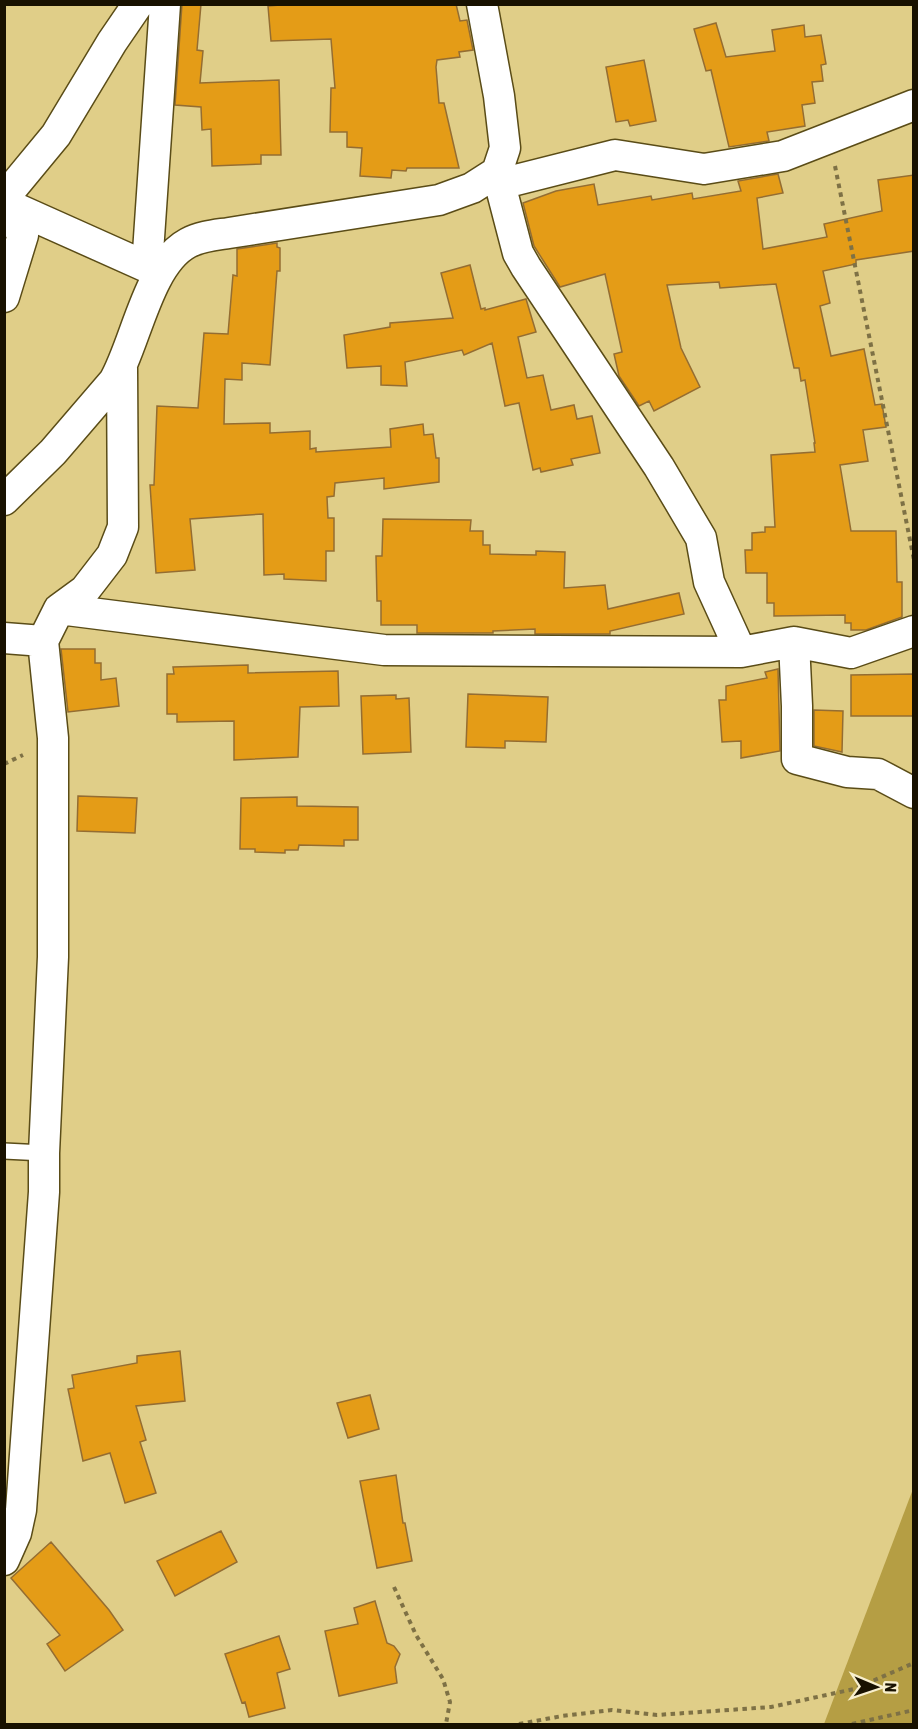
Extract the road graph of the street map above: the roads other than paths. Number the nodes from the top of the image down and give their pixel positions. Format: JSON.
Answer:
{"nodes":[{"id":1,"x":138,"y":4,"type":"edge"},
{"id":2,"x":165,"y":4,"type":"edge"},
{"id":3,"x":482,"y":4,"type":"edge"},
{"id":4,"x":914,"y":105,"type":"edge"},
{"id":5,"x":496,"y":180,"type":"junction"},
{"id":6,"x":4,"y":198,"type":"edge"},
{"id":7,"x":4,"y":204,"type":"edge"},
{"id":8,"x":187,"y":243,"type":"junction"},
{"id":9,"x":147,"y":267,"type":"junction"},
{"id":10,"x":4,"y":297,"type":"edge"},
{"id":11,"x":122,"y":368,"type":"junction"},
{"id":12,"x":4,"y":500,"type":"edge"},
{"id":13,"x":59,"y":609,"type":"junction"},
{"id":14,"x":914,"y":631,"type":"edge"},
{"id":15,"x":4,"y":638,"type":"edge"},
{"id":16,"x":43,"y":641,"type":"junction"},
{"id":17,"x":794,"y":642,"type":"junction"},
{"id":18,"x":741,"y":652,"type":"junction"},
{"id":19,"x":914,"y":793,"type":"edge"},
{"id":20,"x":4,"y":1151,"type":"edge"},
{"id":21,"x":44,"y":1153,"type":"junction"},
{"id":22,"x":4,"y":1560,"type":"edge"}],
"edges":[{"from":1,"to":6,"type":"street"},
{"from":2,"to":9,"type":"street"},
{"from":3,"to":5,"type":"street"},
{"from":4,"to":5,"type":"street"},
{"from":5,"to":8,"type":"street"},
{"from":5,"to":18,"type":"street"},
{"from":7,"to":9,"type":"street"},
{"from":7,"to":10,"type":"street"},
{"from":8,"to":9,"type":"street"},
{"from":8,"to":11,"type":"street"},
{"from":11,"to":12,"type":"street"},
{"from":11,"to":13,"type":"street"},
{"from":13,"to":16,"type":"street"},
{"from":13,"to":18,"type":"street"},
{"from":14,"to":17,"type":"street"},
{"from":15,"to":16,"type":"street"},
{"from":16,"to":21,"type":"street"},
{"from":17,"to":18,"type":"street"},
{"from":17,"to":19,"type":"street"},
{"from":20,"to":21,"type":"lane"},
{"from":21,"to":22,"type":"street"}]}
